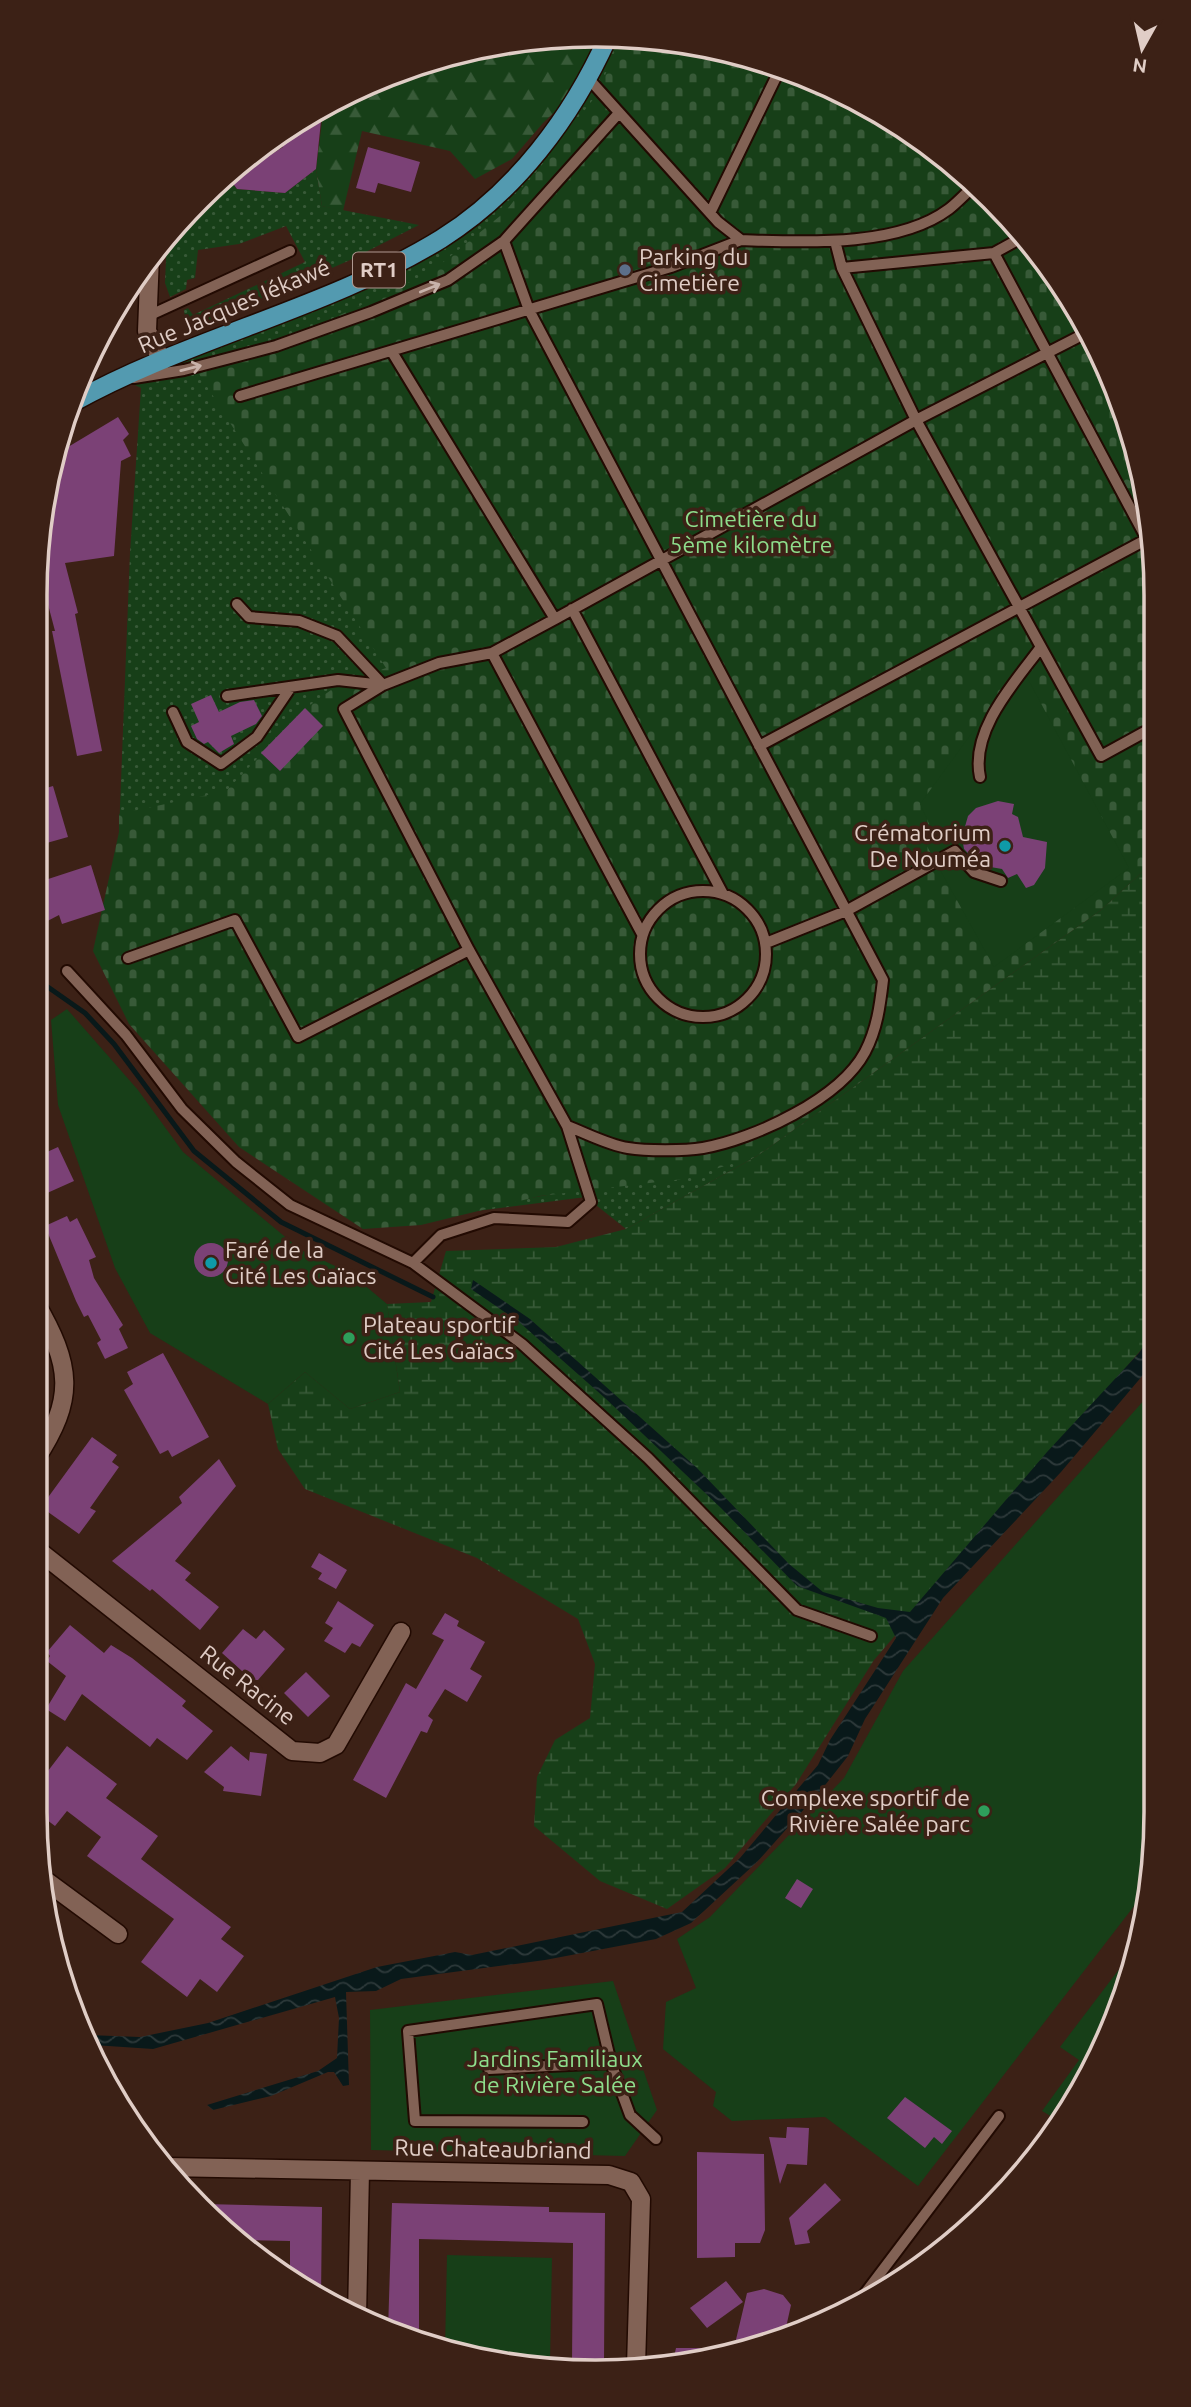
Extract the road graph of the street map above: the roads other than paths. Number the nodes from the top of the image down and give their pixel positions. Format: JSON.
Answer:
{"nodes":[{"id":1,"x":603,"y":47,"type":"edge"},
{"id":2,"x":776,"y":78,"type":"edge"},
{"id":3,"x":589,"y":79,"type":"junction"},
{"id":4,"x":619,"y":113,"type":"junction"},
{"id":5,"x":967,"y":193,"type":"edge"},
{"id":6,"x":710,"y":213,"type":"junction"},
{"id":7,"x":741,"y":240,"type":"junction"},
{"id":8,"x":504,"y":241,"type":"junction"},
{"id":9,"x":835,"y":241,"type":"junction"},
{"id":10,"x":1014,"y":242,"type":"edge"},
{"id":11,"x":290,"y":251,"type":"dead end"},
{"id":12,"x":994,"y":254,"type":"junction"},
{"id":13,"x":842,"y":268,"type":"junction"},
{"id":14,"x":148,"y":279,"type":"edge"},
{"id":15,"x":529,"y":310,"type":"junction"},
{"id":16,"x":146,"y":317,"type":"junction"},
{"id":17,"x":1078,"y":337,"type":"edge"},
{"id":18,"x":392,"y":352,"type":"junction"},
{"id":19,"x":1048,"y":352,"type":"junction"},
{"id":20,"x":162,"y":361,"type":"junction"},
{"id":21,"x":124,"y":380,"type":"junction"},
{"id":22,"x":240,"y":396,"type":"dead end"},
{"id":23,"x":84,"y":398,"type":"edge"},
{"id":24,"x":916,"y":421,"type":"junction"},
{"id":25,"x":1138,"y":519,"type":"edge"},
{"id":26,"x":1141,"y":545,"type":"edge"},
{"id":27,"x":660,"y":559,"type":"junction"},
{"id":28,"x":237,"y":604,"type":"dead end"},
{"id":29,"x":1019,"y":607,"type":"junction"},
{"id":30,"x":572,"y":609,"type":"junction"},
{"id":31,"x":555,"y":619,"type":"junction"},
{"id":32,"x":1041,"y":647,"type":"junction"},
{"id":33,"x":492,"y":653,"type":"junction"},
{"id":34,"x":383,"y":685,"type":"junction"},
{"id":35,"x":291,"y":687,"type":"junction"},
{"id":36,"x":227,"y":696,"type":"dead end"},
{"id":37,"x":173,"y":712,"type":"dead end"},
{"id":38,"x":1144,"y":732,"type":"edge"},
{"id":39,"x":759,"y":746,"type":"junction"},
{"id":40,"x":976,"y":773,"type":"dead end"},
{"id":41,"x":1001,"y":881,"type":"dead end"},
{"id":42,"x":723,"y":894,"type":"junction"},
{"id":43,"x":846,"y":911,"type":"junction"},
{"id":44,"x":642,"y":934,"type":"junction"},
{"id":45,"x":766,"y":943,"type":"junction"},
{"id":46,"x":468,"y":950,"type":"junction"},
{"id":47,"x":128,"y":958,"type":"dead end"},
{"id":48,"x":67,"y":971,"type":"dead end"},
{"id":49,"x":567,"y":1126,"type":"junction"},
{"id":50,"x":413,"y":1263,"type":"junction"},
{"id":51,"x":47,"y":1327,"type":"edge"},
{"id":52,"x":47,"y":1437,"type":"edge"},
{"id":53,"x":47,"y":1557,"type":"edge"},
{"id":54,"x":401,"y":1632,"type":"dead end"},
{"id":55,"x":871,"y":1636,"type":"dead end"},
{"id":56,"x":52,"y":1886,"type":"edge"},
{"id":57,"x":118,"y":1934,"type":"dead end"},
{"id":58,"x":611,"y":2063,"type":"junction"},
{"id":59,"x":489,"y":2070,"type":"dead end"},
{"id":60,"x":999,"y":2116,"type":"dead end"},
{"id":61,"x":583,"y":2122,"type":"dead end"},
{"id":62,"x":656,"y":2138,"type":"dead end"},
{"id":63,"x":178,"y":2167,"type":"edge"},
{"id":64,"x":360,"y":2171,"type":"junction"},
{"id":65,"x":871,"y":2285,"type":"edge"},
{"id":66,"x":357,"y":2305,"type":"edge"},
{"id":67,"x":636,"y":2358,"type":"edge"}],
"edges":[{"from":1,"to":3,"type":"main road","name":"Rue Jacques Iékawé","number":"RT1"},
{"from":2,"to":6,"type":"lane"},
{"from":3,"to":4,"type":"lane"},
{"from":3,"to":20,"type":"main road","name":"Rue Jacques Iékawé","number":"RT1"},
{"from":4,"to":6,"type":"lane"},
{"from":4,"to":8,"type":"lane"},
{"from":5,"to":9,"type":"lane"},
{"from":6,"to":7,"type":"lane"},
{"from":7,"to":9,"type":"lane"},
{"from":7,"to":15,"type":"lane"},
{"from":8,"to":15,"type":"lane"},
{"from":21,"to":8,"type":"lane","one_way":true},
{"from":9,"to":13,"type":"lane"},
{"from":10,"to":12,"type":"lane"},
{"from":11,"to":16,"type":"lane"},
{"from":12,"to":13,"type":"lane"},
{"from":12,"to":19,"type":"lane"},
{"from":13,"to":24,"type":"lane"},
{"from":14,"to":16,"type":"street"},
{"from":15,"to":18,"type":"lane"},
{"from":15,"to":27,"type":"lane"},
{"from":16,"to":20,"type":"street"},
{"from":17,"to":19,"type":"lane"},
{"from":18,"to":22,"type":"lane"},
{"from":18,"to":31,"type":"lane"},
{"from":19,"to":24,"type":"lane"},
{"from":19,"to":25,"type":"lane"},
{"from":20,"to":21,"type":"main road","name":"Rue Jacques Iékawé","number":"RT1"},
{"from":21,"to":23,"type":"main road","name":"Rue Jacques Iékawé","number":"RT1"},
{"from":24,"to":27,"type":"lane"},
{"from":24,"to":29,"type":"lane"},
{"from":26,"to":29,"type":"lane"},
{"from":27,"to":30,"type":"lane"},
{"from":27,"to":39,"type":"lane"},
{"from":28,"to":34,"type":"lane"},
{"from":29,"to":32,"type":"lane"},
{"from":29,"to":39,"type":"lane"},
{"from":30,"to":31,"type":"lane"},
{"from":30,"to":42,"type":"lane"},
{"from":31,"to":33,"type":"lane"},
{"from":32,"to":38,"type":"lane"},
{"from":32,"to":40,"type":"lane"},
{"from":33,"to":34,"type":"lane"},
{"from":33,"to":44,"type":"lane"},
{"from":34,"to":35,"type":"lane"},
{"from":34,"to":46,"type":"lane"},
{"from":35,"to":36,"type":"lane"},
{"from":35,"to":37,"type":"lane"},
{"from":39,"to":43,"type":"lane"},
{"from":41,"to":43,"type":"lane"},
{"from":42,"to":44,"type":"lane"},
{"from":42,"to":45,"type":"lane"},
{"from":43,"to":45,"type":"lane"},
{"from":43,"to":49,"type":"lane"},
{"from":44,"to":45,"type":"lane"},
{"from":46,"to":47,"type":"lane"},
{"from":46,"to":49,"type":"lane"},
{"from":48,"to":50,"type":"lane"},
{"from":49,"to":50,"type":"lane"},
{"from":50,"to":55,"type":"lane"},
{"from":51,"to":52,"type":"street"},
{"from":53,"to":54,"type":"street","name":"Rue Racine"},
{"from":56,"to":57,"type":"street"},
{"from":58,"to":59,"type":"lane"},
{"from":58,"to":61,"type":"lane"},
{"from":58,"to":62,"type":"lane"},
{"from":60,"to":65,"type":"lane"},
{"from":63,"to":64,"type":"street","name":"Rue Chateaubriand"},
{"from":64,"to":66,"type":"street"},
{"from":64,"to":67,"type":"street","name":"Rue Chateaubriand"}]}
